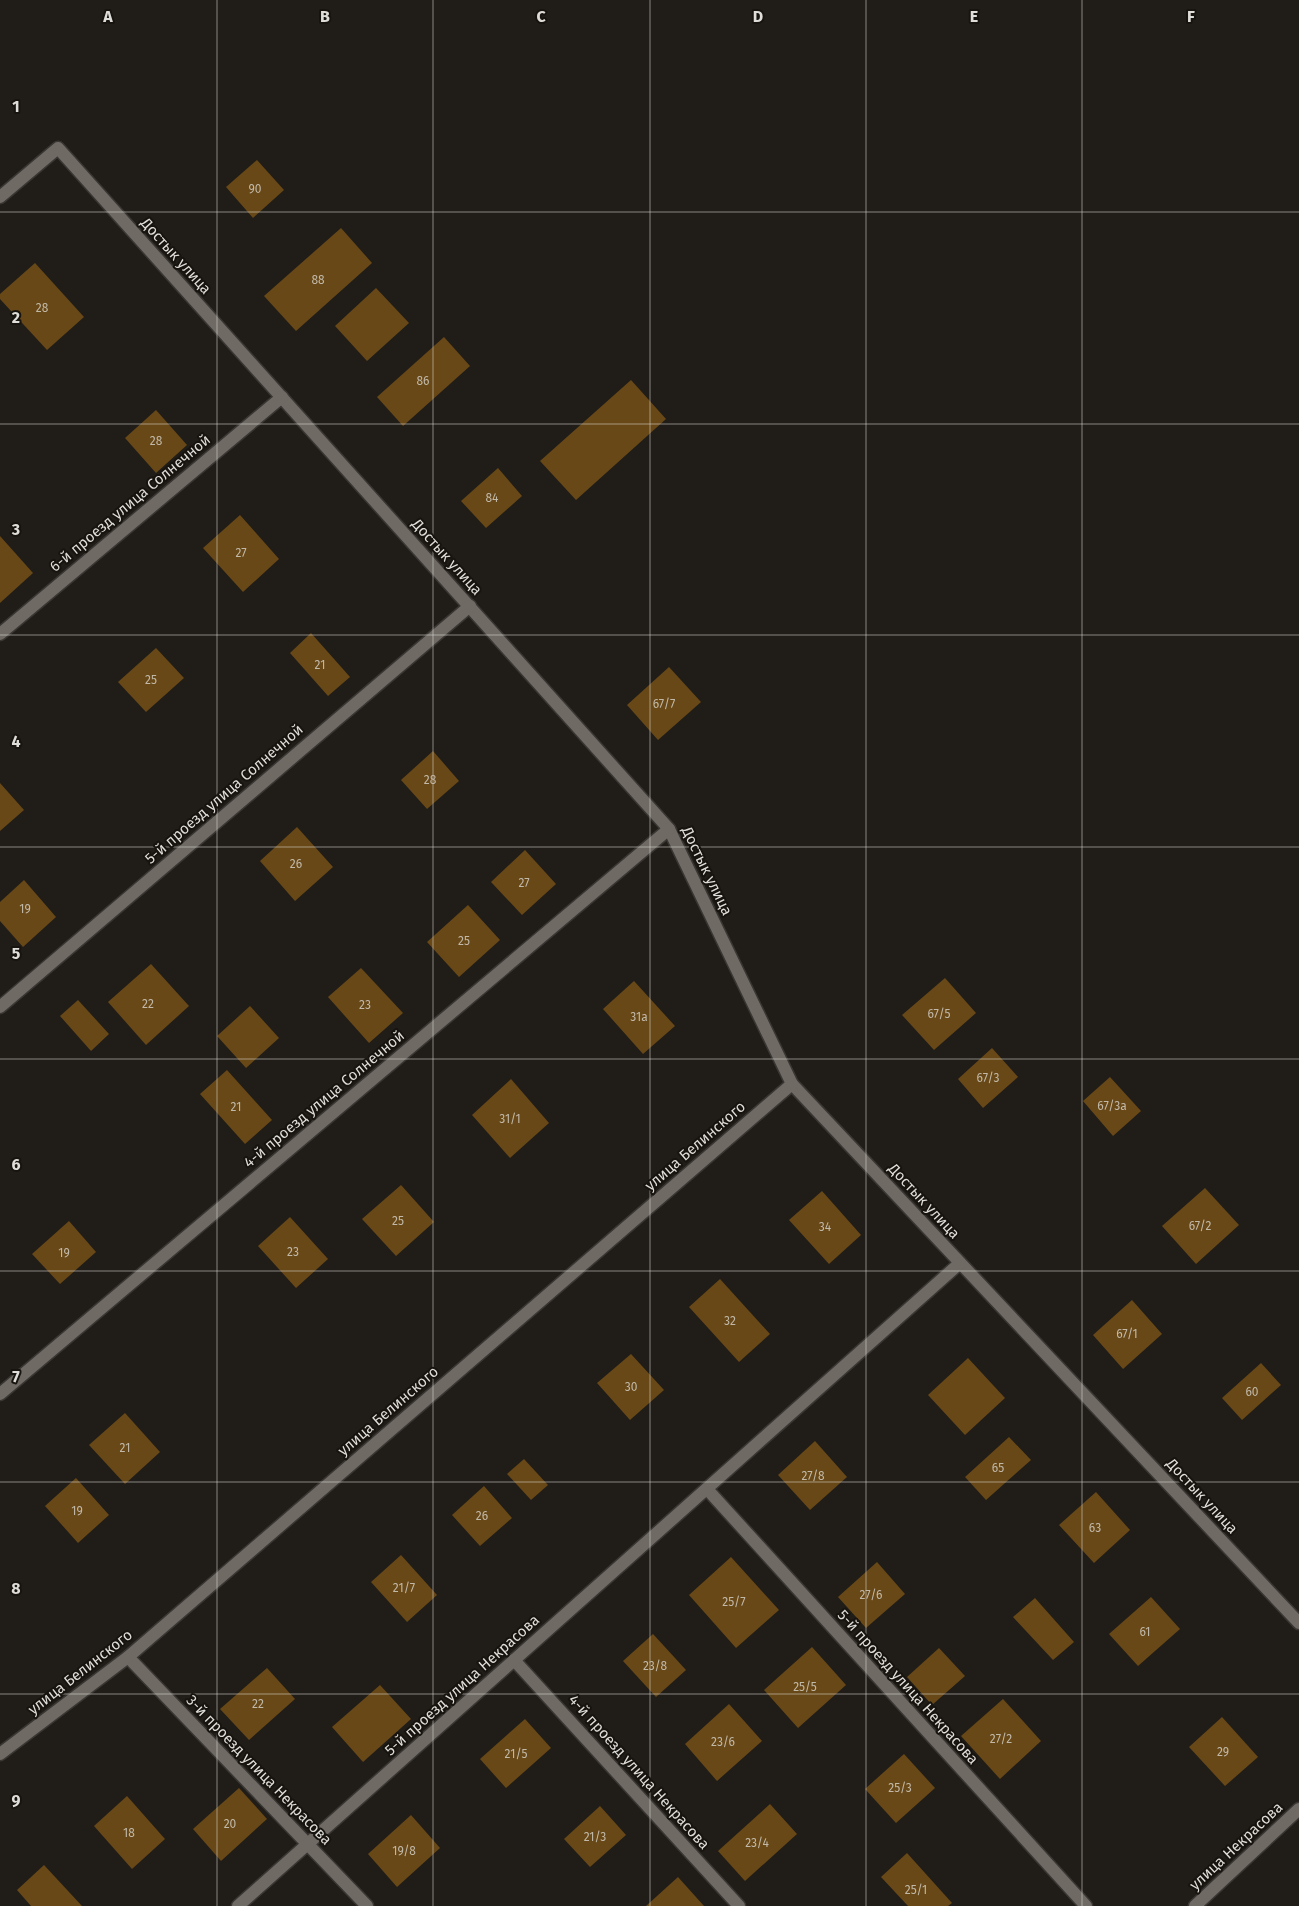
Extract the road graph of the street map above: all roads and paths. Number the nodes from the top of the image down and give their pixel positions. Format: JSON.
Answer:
{"nodes":[{"id":1,"x":0,"y":197,"type":"edge"},
{"id":2,"x":282,"y":397,"type":"junction"},
{"id":3,"x":470,"y":606,"type":"junction"},
{"id":4,"x":0,"y":634,"type":"edge"},
{"id":5,"x":669,"y":829,"type":"junction"},
{"id":6,"x":0,"y":1007,"type":"edge"},
{"id":7,"x":792,"y":1084,"type":"junction"},
{"id":8,"x":960,"y":1263,"type":"junction"},
{"id":9,"x":0,"y":1394,"type":"edge"},
{"id":10,"x":707,"y":1489,"type":"junction"},
{"id":11,"x":1299,"y":1623,"type":"edge"},
{"id":12,"x":128,"y":1657,"type":"junction"},
{"id":13,"x":514,"y":1660,"type":"junction"},
{"id":14,"x":0,"y":1754,"type":"edge"},
{"id":15,"x":1299,"y":1809,"type":"edge"},
{"id":16,"x":308,"y":1844,"type":"junction"},
{"id":17,"x":238,"y":1906,"type":"edge"},
{"id":18,"x":367,"y":1906,"type":"edge"},
{"id":19,"x":739,"y":1906,"type":"edge"},
{"id":20,"x":1086,"y":1906,"type":"edge"},
{"id":21,"x":1195,"y":1906,"type":"edge"}],
"edges":[{"from":1,"to":2,"type":"street","name":"Достык улица"},
{"from":2,"to":3,"type":"street","name":"Достык улица"},
{"from":2,"to":4,"type":"street","name":"6-й проезд улица Солнечной"},
{"from":3,"to":5,"type":"street","name":"Достык улица"},
{"from":3,"to":6,"type":"street","name":"5-й проезд улица Солнечной"},
{"from":5,"to":7,"type":"street","name":"Достык улица"},
{"from":5,"to":9,"type":"street","name":"4-й проезд улица Солнечной"},
{"from":7,"to":8,"type":"street","name":"Достык улица"},
{"from":7,"to":12,"type":"street","name":"улица Белинского"},
{"from":8,"to":10,"type":"street","name":"5-й проезд улица Некрасова"},
{"from":8,"to":11,"type":"street","name":"Достык улица"},
{"from":10,"to":13,"type":"street","name":"5-й проезд улица Некрасова"},
{"from":10,"to":20,"type":"street","name":"5-й проезд улица Некрасова"},
{"from":12,"to":14,"type":"street","name":"улица Белинского"},
{"from":12,"to":16,"type":"street","name":"3-й проезд улица Некрасова"},
{"from":13,"to":16,"type":"street","name":"5-й проезд улица Некрасова"},
{"from":13,"to":19,"type":"street","name":"4-й проезд улица Некрасова"},
{"from":15,"to":21,"type":"street","name":"улица Некрасова"},
{"from":16,"to":17,"type":"street","name":"5-й проезд улица Некрасова"},
{"from":16,"to":18,"type":"street","name":"3-й проезд улица Некрасова"}]}
